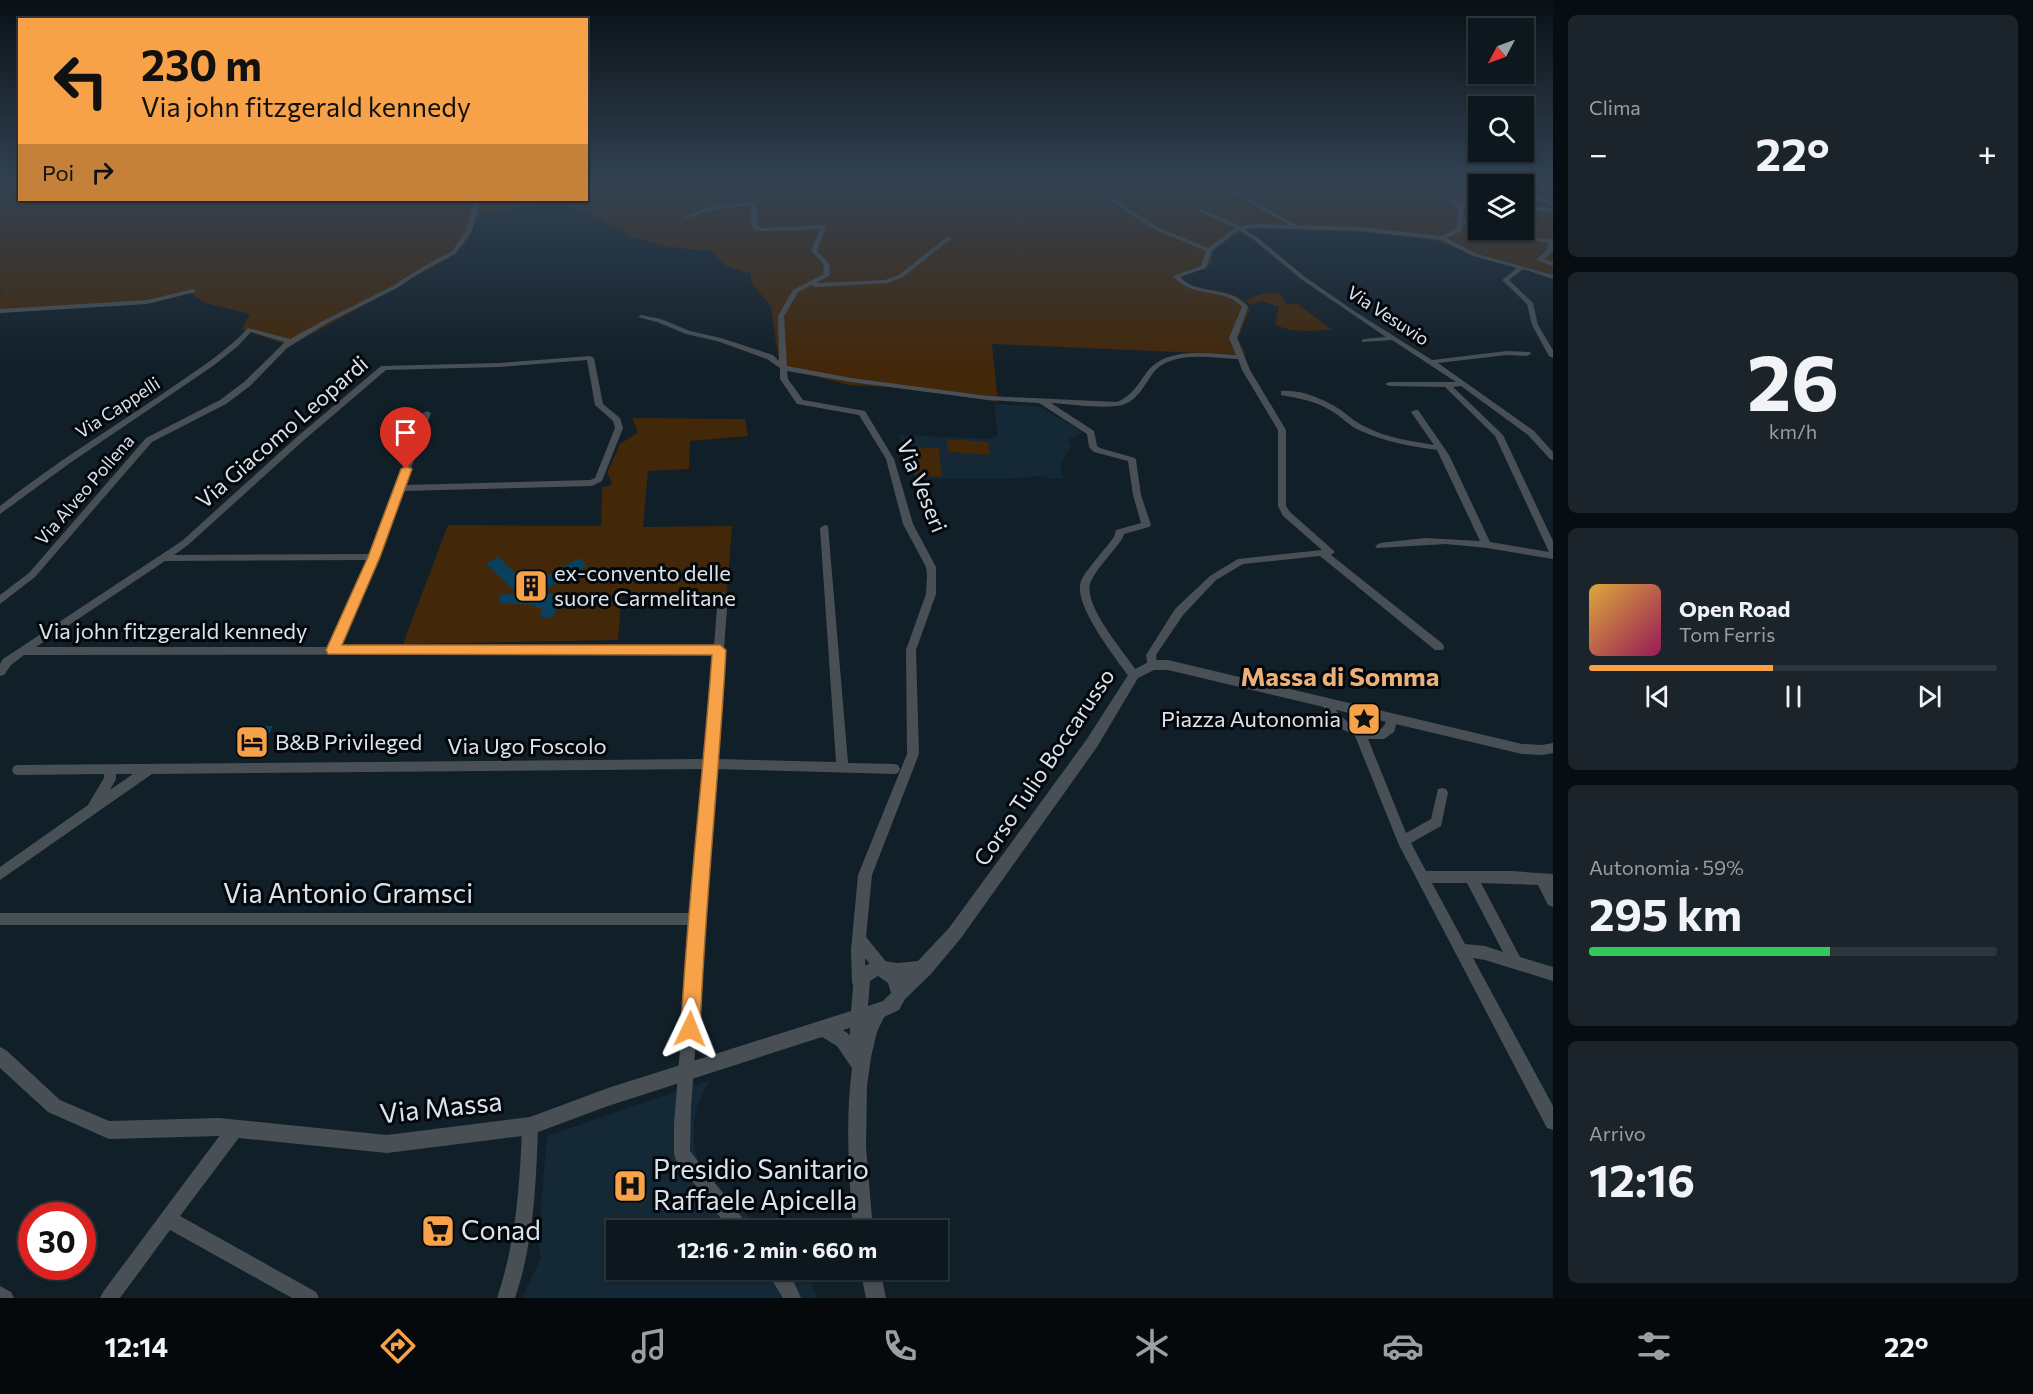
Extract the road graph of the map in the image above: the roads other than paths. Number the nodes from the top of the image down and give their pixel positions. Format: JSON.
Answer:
{"nodes":[{"id":1,"x":460,"y":245,"type":"edge"},
{"id":2,"x":817,"y":245,"type":"edge"},
{"id":3,"x":941,"y":245,"type":"edge"},
{"id":4,"x":1196,"y":245,"type":"edge"},
{"id":5,"x":1216,"y":245,"type":"edge"},
{"id":6,"x":1262,"y":245,"type":"edge"},
{"id":7,"x":1455,"y":245,"type":"edge"},
{"id":8,"x":1551,"y":245,"type":"edge"},
{"id":9,"x":1209,"y":250,"type":"junction"},
{"id":10,"x":1553,"y":264,"type":"edge"},
{"id":11,"x":1522,"y":267,"type":"junction"},
{"id":12,"x":1553,"y":277,"type":"edge"},
{"id":13,"x":806,"y":284,"type":"junction"},
{"id":14,"x":193,"y":291,"type":"dead end"},
{"id":15,"x":0,"y":311,"type":"edge"},
{"id":16,"x":641,"y":317,"type":"dead end"},
{"id":17,"x":1393,"y":338,"type":"junction"},
{"id":18,"x":1364,"y":341,"type":"dead end"},
{"id":19,"x":292,"y":342,"type":"junction"},
{"id":20,"x":1527,"y":354,"type":"dead end"},
{"id":21,"x":1553,"y":356,"type":"edge"},
{"id":22,"x":1241,"y":357,"type":"junction"},
{"id":23,"x":1431,"y":362,"type":"junction"},
{"id":24,"x":785,"y":368,"type":"junction"},
{"id":25,"x":1389,"y":384,"type":"dead end"},
{"id":26,"x":1464,"y":384,"type":"junction"},
{"id":27,"x":1447,"y":385,"type":"junction"},
{"id":28,"x":1284,"y":393,"type":"dead end"},
{"id":29,"x":1042,"y":401,"type":"junction"},
{"id":30,"x":1415,"y":412,"type":"dead end"},
{"id":31,"x":427,"y":413,"type":"dead end"},
{"id":32,"x":1440,"y":448,"type":"junction"},
{"id":33,"x":1553,"y":457,"type":"edge"},
{"id":34,"x":400,"y":488,"type":"junction"},
{"id":35,"x":0,"y":511,"type":"edge"},
{"id":36,"x":825,"y":528,"type":"dead end"},
{"id":37,"x":1487,"y":545,"type":"junction"},
{"id":38,"x":1380,"y":546,"type":"dead end"},
{"id":39,"x":1553,"y":551,"type":"edge"},
{"id":40,"x":1326,"y":552,"type":"junction"},
{"id":41,"x":1553,"y":556,"type":"edge"},
{"id":42,"x":374,"y":557,"type":"junction"},
{"id":43,"x":164,"y":558,"type":"junction"},
{"id":44,"x":723,"y":595,"type":"dead end"},
{"id":45,"x":0,"y":600,"type":"edge"},
{"id":46,"x":1439,"y":647,"type":"dead end"},
{"id":47,"x":333,"y":650,"type":"junction"},
{"id":48,"x":720,"y":650,"type":"junction"},
{"id":49,"x":22,"y":651,"type":"junction"},
{"id":50,"x":1152,"y":665,"type":"junction"},
{"id":51,"x":0,"y":672,"type":"edge"},
{"id":52,"x":1134,"y":675,"type":"junction"},
{"id":53,"x":1328,"y":703,"type":"junction"},
{"id":54,"x":1392,"y":718,"type":"junction"},
{"id":55,"x":1360,"y":734,"type":"junction"},
{"id":56,"x":1553,"y":748,"type":"edge"},
{"id":57,"x":712,"y":764,"type":"junction"},
{"id":58,"x":842,"y":766,"type":"junction"},
{"id":59,"x":111,"y":768,"type":"junction"},
{"id":60,"x":150,"y":768,"type":"junction"},
{"id":61,"x":894,"y":769,"type":"dead end"},
{"id":62,"x":18,"y":770,"type":"dead end"},
{"id":63,"x":1442,"y":793,"type":"dead end"},
{"id":64,"x":92,"y":809,"type":"junction"},
{"id":65,"x":1402,"y":841,"type":"junction"},
{"id":66,"x":0,"y":874,"type":"edge"},
{"id":67,"x":1422,"y":877,"type":"junction"},
{"id":68,"x":1471,"y":878,"type":"junction"},
{"id":69,"x":1547,"y":880,"type":"edge"},
{"id":70,"x":1553,"y":901,"type":"edge"},
{"id":71,"x":0,"y":919,"type":"edge"},
{"id":72,"x":695,"y":919,"type":"junction"},
{"id":73,"x":861,"y":942,"type":"junction"},
{"id":74,"x":1461,"y":950,"type":"junction"},
{"id":75,"x":1515,"y":961,"type":"junction"},
{"id":76,"x":883,"y":969,"type":"junction"},
{"id":77,"x":924,"y":969,"type":"junction"},
{"id":78,"x":1553,"y":974,"type":"edge"},
{"id":79,"x":860,"y":989,"type":"junction"},
{"id":80,"x":899,"y":994,"type":"junction"},
{"id":81,"x":879,"y":1009,"type":"junction"},
{"id":82,"x":860,"y":1016,"type":"junction"},
{"id":83,"x":825,"y":1029,"type":"junction"},
{"id":84,"x":0,"y":1056,"type":"edge"},
{"id":85,"x":861,"y":1065,"type":"junction"},
{"id":86,"x":688,"y":1073,"type":"junction"},
{"id":87,"x":1553,"y":1122,"type":"edge"},
{"id":88,"x":530,"y":1126,"type":"junction"},
{"id":89,"x":235,"y":1129,"type":"junction"},
{"id":90,"x":168,"y":1219,"type":"junction"},
{"id":91,"x":733,"y":1220,"type":"edge"},
{"id":92,"x":862,"y":1220,"type":"edge"},
{"id":93,"x":783,"y":1280,"type":"edge"},
{"id":94,"x":872,"y":1280,"type":"edge"},
{"id":95,"x":0,"y":1295,"type":"edge"},
{"id":96,"x":5,"y":1298,"type":"edge"},
{"id":97,"x":109,"y":1298,"type":"edge"},
{"id":98,"x":310,"y":1298,"type":"edge"},
{"id":99,"x":506,"y":1298,"type":"edge"},
{"id":100,"x":792,"y":1298,"type":"edge"},
{"id":101,"x":876,"y":1298,"type":"edge"}],
"edges":[{"from":1,"to":19,"type":"street","name":"Via Alveo Pollena"},
{"from":2,"to":13,"type":"street","name":"Via Veseri"},
{"from":3,"to":13,"type":"street"},
{"from":4,"to":9,"type":"street"},
{"from":5,"to":9,"type":"street"},
{"from":6,"to":17,"type":"street","name":"Via Vesuvio"},
{"from":7,"to":11,"type":"street"},
{"from":8,"to":10,"type":"street"},
{"from":9,"to":22,"type":"street"},
{"from":11,"to":12,"type":"street"},
{"from":11,"to":21,"type":"street"},
{"from":13,"to":24,"type":"street","name":"Via Veseri"},
{"from":14,"to":15,"type":"street"},
{"from":16,"to":24,"type":"street"},
{"from":17,"to":18,"type":"street"},
{"from":17,"to":23,"type":"street","name":"Via Vesuvio"},
{"from":19,"to":35,"type":"street","name":"Via Cappelli"},
{"from":19,"to":45,"type":"street","name":"Via Alveo Pollena"},
{"from":20,"to":23,"type":"street"},
{"from":22,"to":29,"type":"street"},
{"from":22,"to":40,"type":"street"},
{"from":23,"to":26,"type":"street","name":"Via Vesuvio"},
{"from":24,"to":29,"type":"street"},
{"from":24,"to":73,"type":"street","name":"Via Veseri"},
{"from":25,"to":27,"type":"street"},
{"from":26,"to":27,"type":"street"},
{"from":26,"to":33,"type":"street","name":"Via Vesuvio"},
{"from":27,"to":39,"type":"street"},
{"from":28,"to":32,"type":"street"},
{"from":29,"to":52,"type":"street"},
{"from":30,"to":32,"type":"street"},
{"from":31,"to":34,"type":"street"},
{"from":32,"to":37,"type":"street"},
{"from":34,"to":42,"type":"street"},
{"from":34,"to":43,"type":"street","name":"Via Giacomo Leopardi"},
{"from":36,"to":58,"type":"street"},
{"from":37,"to":38,"type":"street"},
{"from":37,"to":41,"type":"street"},
{"from":40,"to":46,"type":"street"},
{"from":40,"to":50,"type":"street"},
{"from":42,"to":43,"type":"street"},
{"from":42,"to":47,"type":"street"},
{"from":43,"to":49,"type":"street","name":"Via Giacomo Leopardi"},
{"from":44,"to":48,"type":"street"},
{"from":47,"to":48,"type":"street","name":"Via john fitzgerald kennedy"},
{"from":47,"to":49,"type":"street","name":"Via john fitzgerald kennedy"},
{"from":48,"to":57,"type":"street"},
{"from":49,"to":51,"type":"street","name":"Via Giacomo Leopardi"},
{"from":50,"to":52,"type":"street","name":"Corso Tulio Boccarusso"},
{"from":50,"to":53,"type":"street"},
{"from":52,"to":77,"type":"street","name":"Corso Tulio Boccarusso"},
{"from":53,"to":54,"type":"street"},
{"from":53,"to":55,"type":"street"},
{"from":54,"to":55,"type":"street"},
{"from":54,"to":56,"type":"street"},
{"from":55,"to":65,"type":"street"},
{"from":57,"to":58,"type":"street"},
{"from":57,"to":60,"type":"street","name":"Via Ugo Foscolo"},
{"from":57,"to":72,"type":"street"},
{"from":58,"to":61,"type":"street"},
{"from":59,"to":60,"type":"street","name":"Via Ugo Foscolo"},
{"from":59,"to":62,"type":"street","name":"Via Ugo Foscolo"},
{"from":59,"to":64,"type":"street"},
{"from":60,"to":64,"type":"street"},
{"from":63,"to":65,"type":"street"},
{"from":64,"to":66,"type":"street"},
{"from":65,"to":67,"type":"street"},
{"from":67,"to":68,"type":"street"},
{"from":67,"to":74,"type":"street"},
{"from":68,"to":69,"type":"street"},
{"from":68,"to":75,"type":"street"},
{"from":69,"to":70,"type":"street"},
{"from":71,"to":72,"type":"street","name":"Via Antonio Gramsci"},
{"from":72,"to":86,"type":"street"},
{"from":73,"to":76,"type":"street"},
{"from":73,"to":79,"type":"street","name":"Via Veseri"},
{"from":74,"to":75,"type":"street"},
{"from":74,"to":87,"type":"street"},
{"from":75,"to":78,"type":"street"},
{"from":76,"to":77,"type":"street"},
{"from":76,"to":79,"type":"street"},
{"from":76,"to":80,"type":"street"},
{"from":77,"to":80,"type":"street","name":"Corso Tulio Boccarusso"},
{"from":79,"to":81,"type":"street"},
{"from":79,"to":82,"type":"street"},
{"from":80,"to":81,"type":"street"},
{"from":81,"to":82,"type":"street","name":"Via Massa"},
{"from":81,"to":85,"type":"street"},
{"from":82,"to":83,"type":"street","name":"Via Massa"},
{"from":82,"to":85,"type":"street"},
{"from":83,"to":85,"type":"street"},
{"from":83,"to":86,"type":"street","name":"Via Massa"},
{"from":84,"to":89,"type":"street","name":"Via Massa"},
{"from":85,"to":92,"type":"street"},
{"from":86,"to":88,"type":"street","name":"Via Massa"},
{"from":86,"to":91,"type":"street"},
{"from":88,"to":89,"type":"street","name":"Via Massa"},
{"from":88,"to":99,"type":"street"},
{"from":89,"to":90,"type":"street"},
{"from":90,"to":97,"type":"street"},
{"from":90,"to":98,"type":"street"},
{"from":93,"to":100,"type":"street"},
{"from":94,"to":101,"type":"street"},
{"from":95,"to":96,"type":"street"}]}
